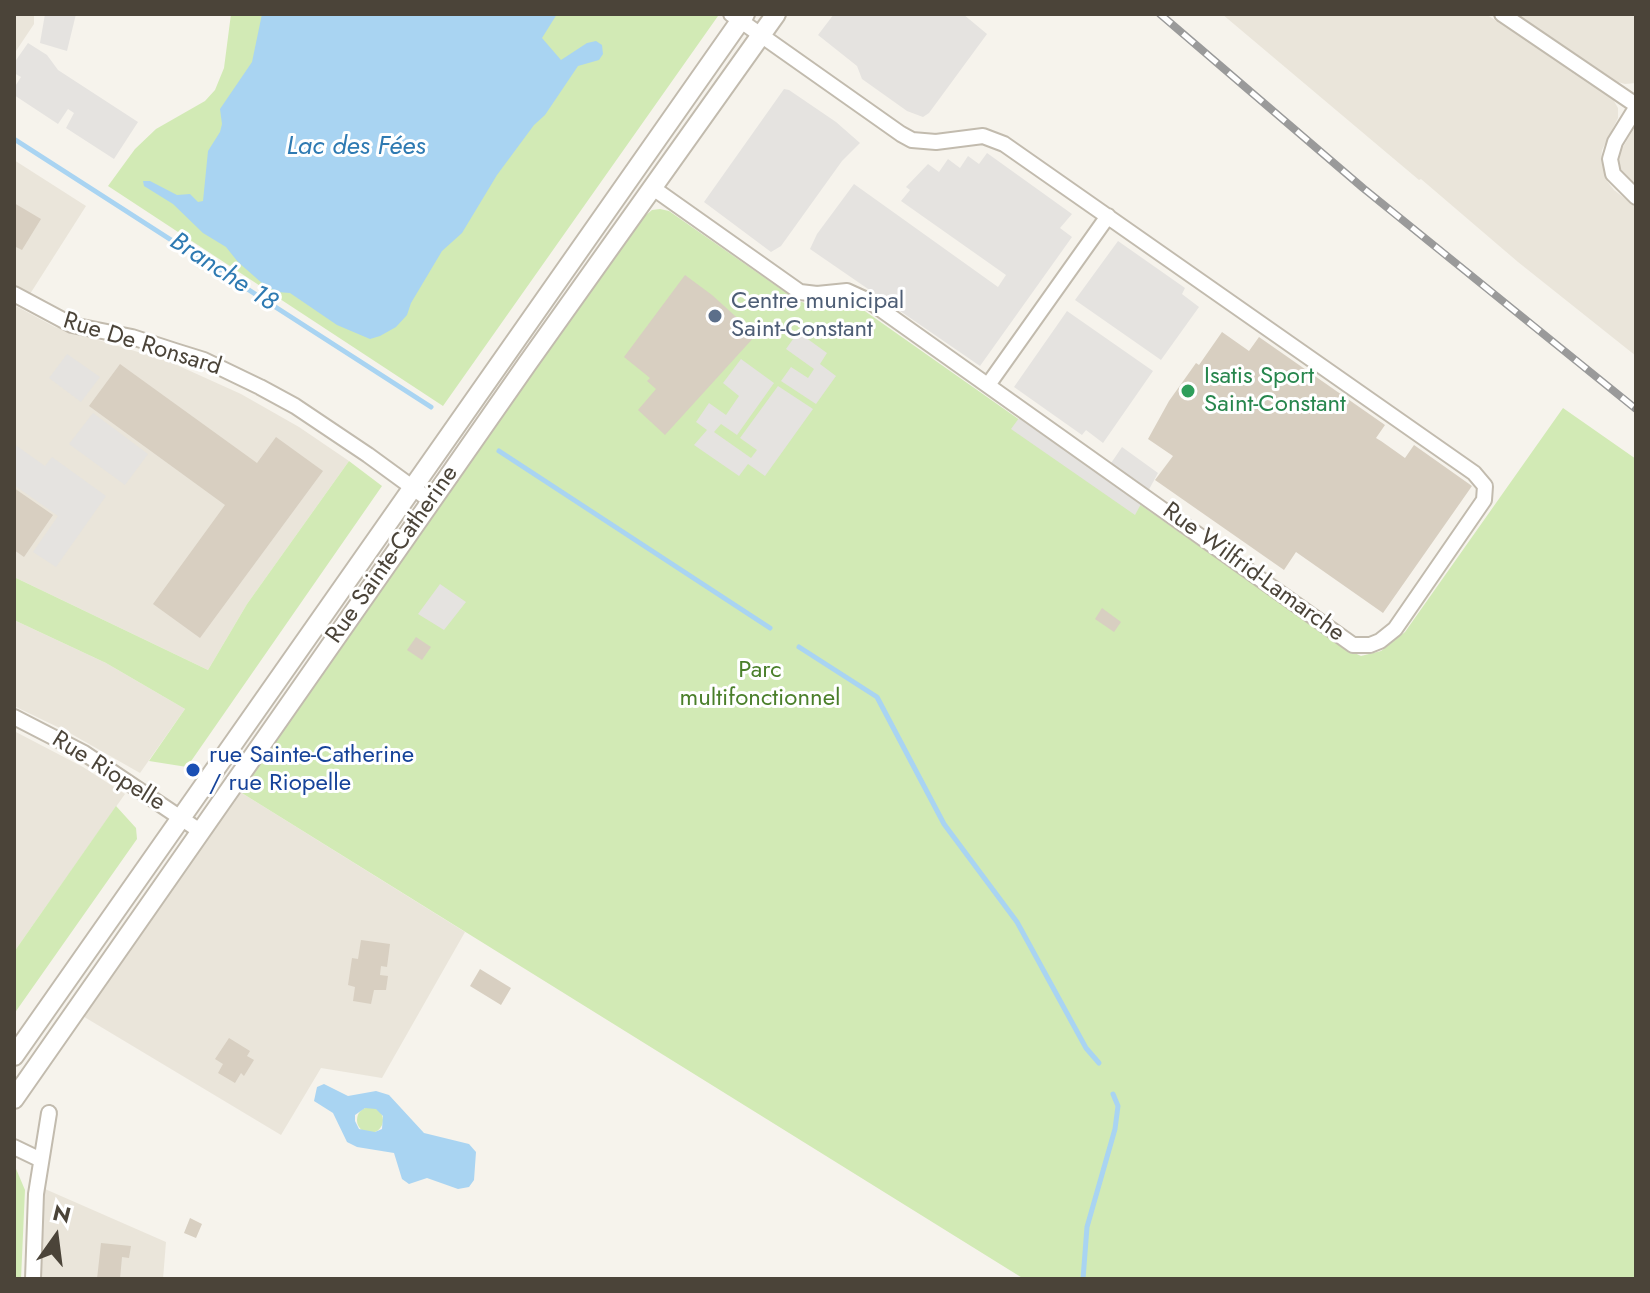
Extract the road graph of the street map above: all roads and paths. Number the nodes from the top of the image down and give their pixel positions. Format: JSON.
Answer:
{"nodes":[{"id":1,"x":776,"y":14,"type":"edge"},
{"id":2,"x":1502,"y":14,"type":"edge"},
{"id":3,"x":739,"y":16,"type":"edge"},
{"id":4,"x":762,"y":35,"type":"junction"},
{"id":5,"x":1636,"y":106,"type":"edge"},
{"id":6,"x":653,"y":188,"type":"junction"},
{"id":7,"x":1636,"y":197,"type":"edge"},
{"id":8,"x":1108,"y":216,"type":"junction"},
{"id":9,"x":14,"y":294,"type":"edge"},
{"id":10,"x":988,"y":385,"type":"junction"},
{"id":11,"x":412,"y":487,"type":"junction"},
{"id":12,"x":431,"y":501,"type":"junction"},
{"id":13,"x":14,"y":717,"type":"edge"},
{"id":14,"x":180,"y":818,"type":"junction"},
{"id":15,"x":200,"y":831,"type":"junction"},
{"id":16,"x":14,"y":1056,"type":"edge"},
{"id":17,"x":14,"y":1099,"type":"edge"},
{"id":18,"x":49,"y":1113,"type":"dead end"},
{"id":19,"x":14,"y":1147,"type":"edge"},
{"id":20,"x":41,"y":1160,"type":"junction"},
{"id":21,"x":33,"y":1279,"type":"edge"}],
"edges":[{"from":1,"to":4,"type":"street","name":"Rue Sainte-Catherine"},
{"from":2,"to":5,"type":"street"},
{"from":3,"to":4,"type":"street","name":"Rue Wilfrid-Lamarche"},
{"from":3,"to":11,"type":"street","name":"Rue Sainte-Catherine"},
{"from":4,"to":6,"type":"street","name":"Rue Sainte-Catherine"},
{"from":4,"to":8,"type":"street","name":"Rue Wilfrid-Lamarche"},
{"from":5,"to":7,"type":"street"},
{"from":6,"to":10,"type":"street","name":"Rue Wilfrid-Lamarche"},
{"from":6,"to":12,"type":"street","name":"Rue Sainte-Catherine"},
{"from":8,"to":10,"type":"street"},
{"from":8,"to":10,"type":"street","name":"Rue Wilfrid-Lamarche"},
{"from":9,"to":11,"type":"street","name":"Rue De Ronsard"},
{"from":11,"to":12,"type":"street","name":"Rue De Ronsard"},
{"from":11,"to":14,"type":"street","name":"Rue Sainte-Catherine"},
{"from":12,"to":15,"type":"street","name":"Rue Sainte-Catherine"},
{"from":13,"to":14,"type":"street","name":"Rue Riopelle"},
{"from":14,"to":15,"type":"street","name":"Rue Riopelle"},
{"from":14,"to":16,"type":"street","name":"Rue Sainte-Catherine"},
{"from":15,"to":17,"type":"street","name":"Rue Sainte-Catherine"},
{"from":18,"to":20,"type":"street"},
{"from":19,"to":20,"type":"street"},
{"from":20,"to":21,"type":"street"}]}
